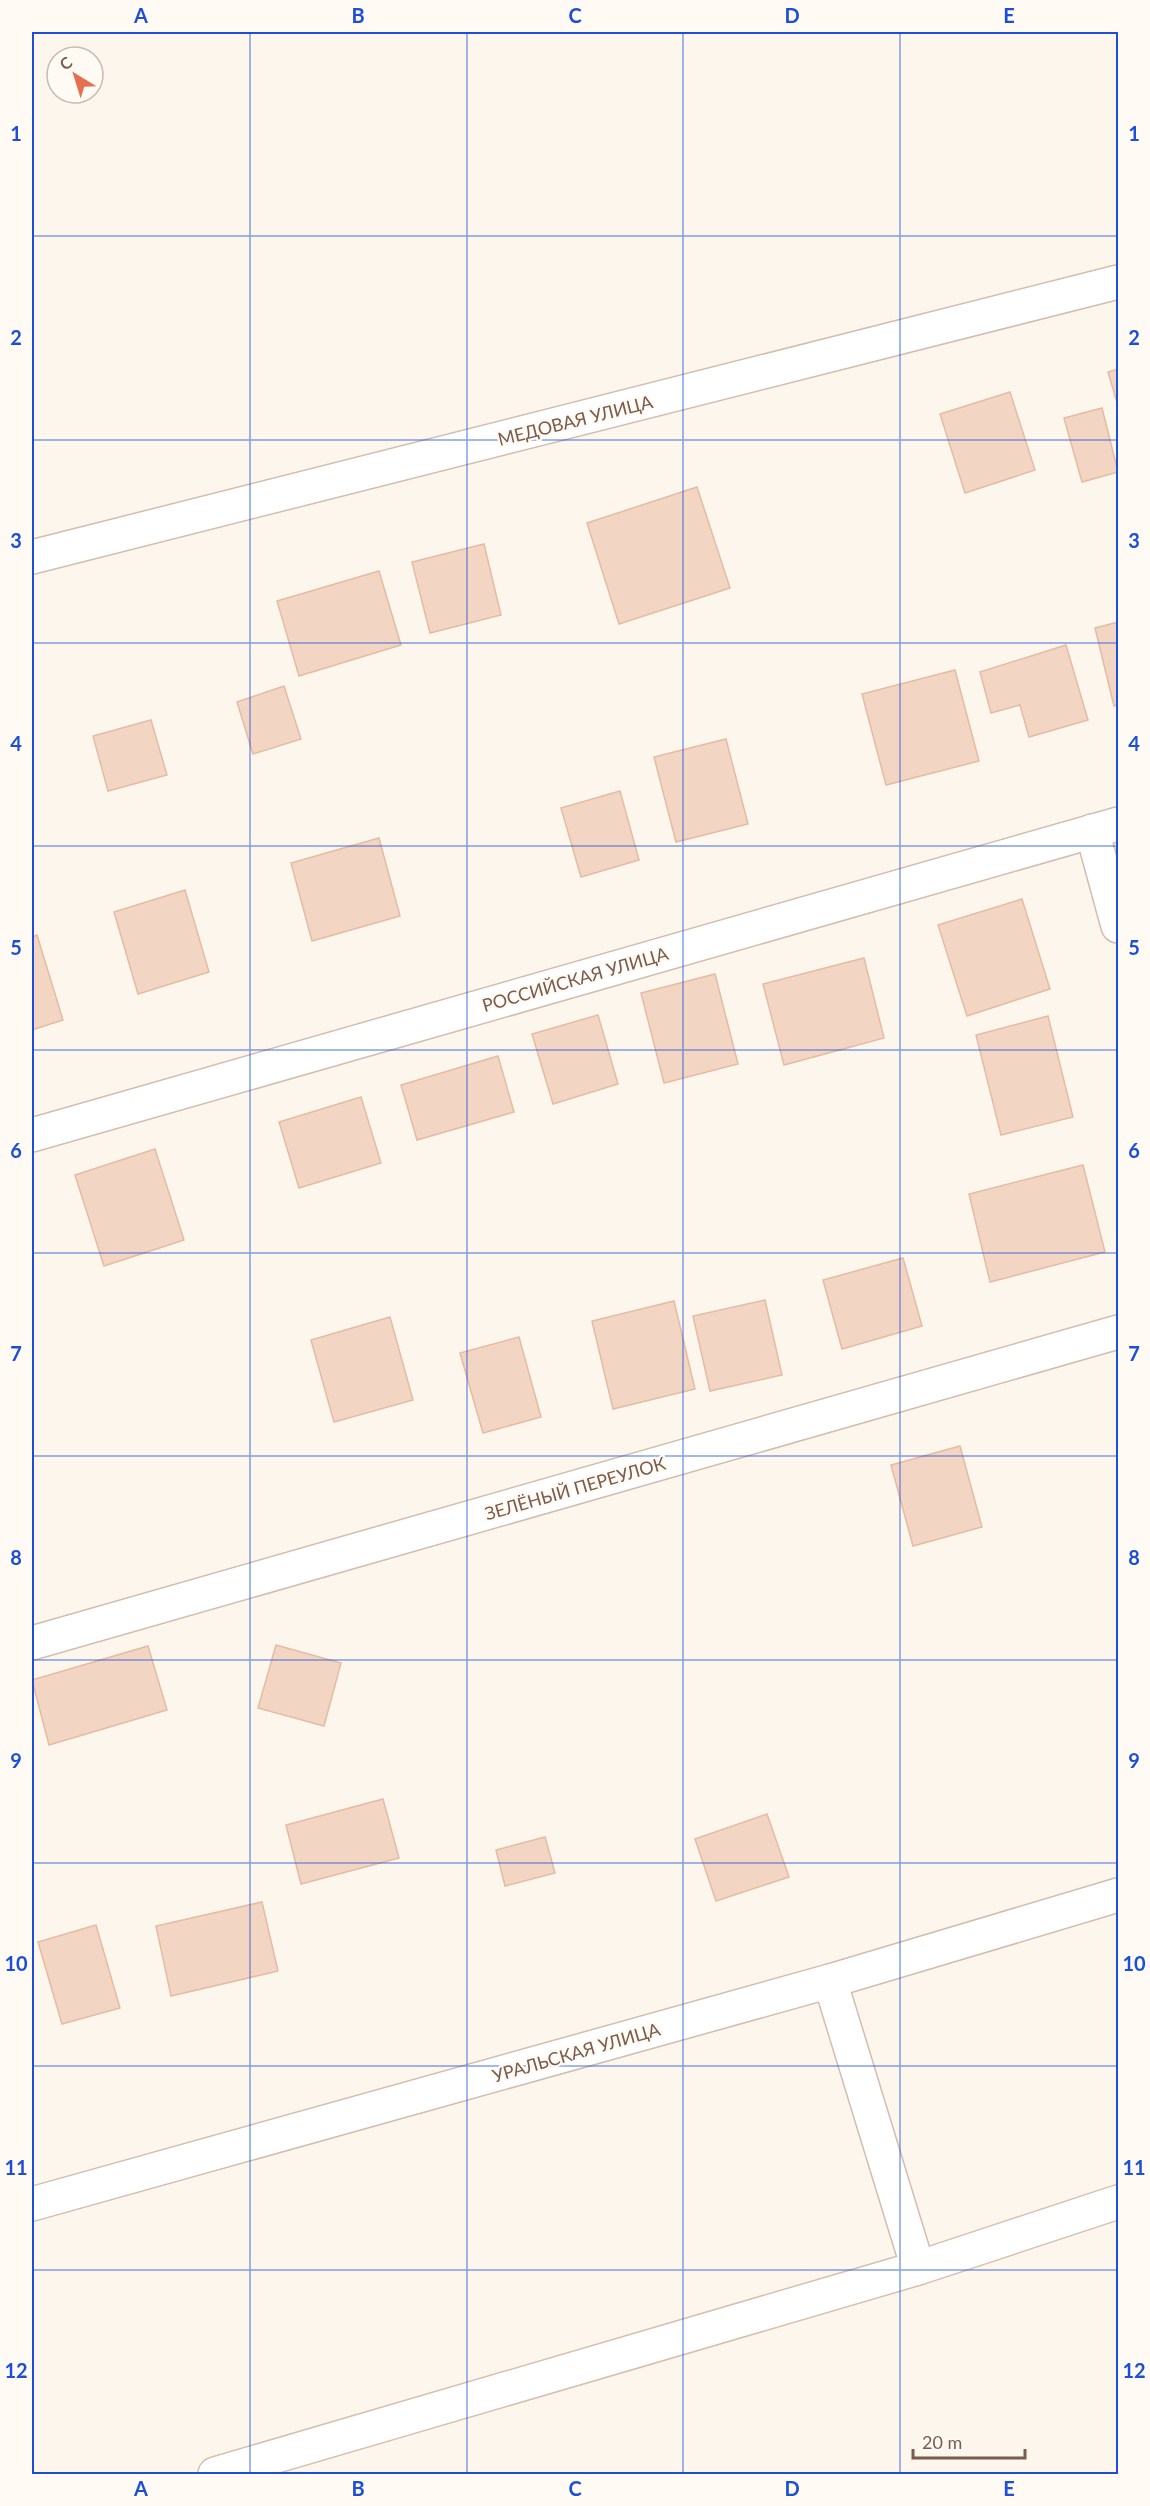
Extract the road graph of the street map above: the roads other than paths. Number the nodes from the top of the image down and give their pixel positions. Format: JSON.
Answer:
{"nodes":[{"id":1,"x":1119,"y":282,"type":"edge"},
{"id":2,"x":32,"y":557,"type":"edge"},
{"id":3,"x":1105,"y":828,"type":"edge"},
{"id":4,"x":1119,"y":927,"type":"edge"},
{"id":5,"x":32,"y":1135,"type":"edge"},
{"id":6,"x":1119,"y":1332,"type":"edge"},
{"id":7,"x":32,"y":1643,"type":"edge"},
{"id":8,"x":1119,"y":1896,"type":"edge"},
{"id":9,"x":830,"y":1981,"type":"junction"},
{"id":10,"x":1119,"y":2202,"type":"edge"},
{"id":11,"x":32,"y":2204,"type":"edge"},
{"id":12,"x":918,"y":2268,"type":"junction"},
{"id":13,"x":215,"y":2475,"type":"edge"}],
"edges":[{"from":1,"to":2,"type":"street","name":"МЕДОВАЯ УЛИЦА"},
{"from":3,"to":4,"type":"street"},
{"from":3,"to":5,"type":"street","name":"РОССИЙСКАЯ УЛИЦА"},
{"from":6,"to":7,"type":"street","name":"ЗЕЛЁНЫЙ ПЕРЕУЛОК"},
{"from":8,"to":9,"type":"street","name":"УРАЛЬСКАЯ УЛИЦА"},
{"from":9,"to":11,"type":"street","name":"УРАЛЬСКАЯ УЛИЦА"},
{"from":9,"to":12,"type":"street"},
{"from":10,"to":12,"type":"street"},
{"from":12,"to":13,"type":"street"}]}
